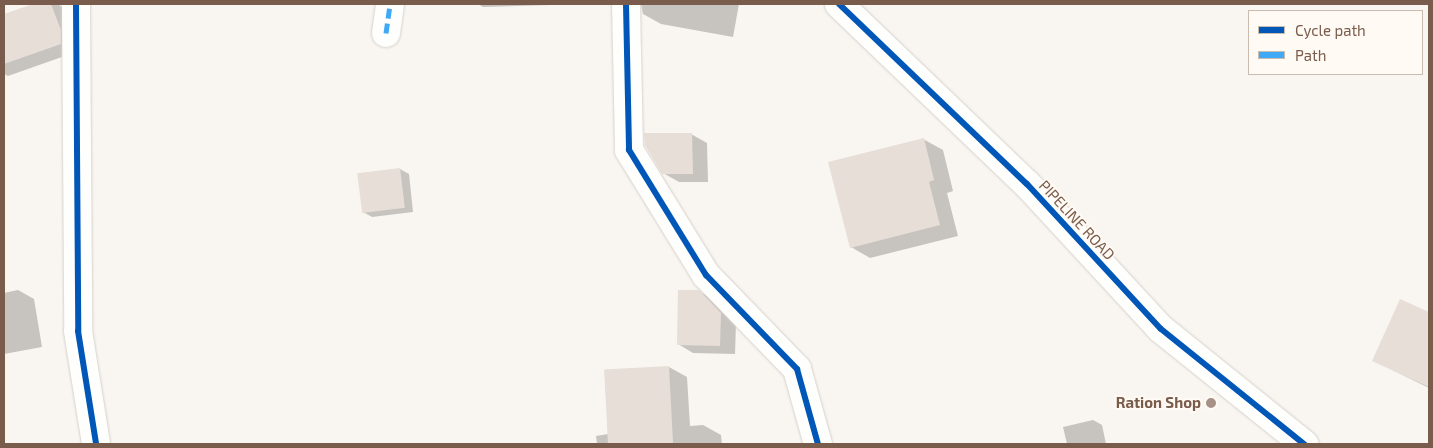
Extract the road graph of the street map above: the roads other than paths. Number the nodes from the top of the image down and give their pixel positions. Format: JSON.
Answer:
{"nodes":[{"id":1,"x":76,"y":4,"type":"edge"},
{"id":2,"x":390,"y":4,"type":"edge"},
{"id":3,"x":626,"y":4,"type":"edge"},
{"id":4,"x":838,"y":4,"type":"edge"},
{"id":5,"x":386,"y":33,"type":"dead end"},
{"id":6,"x":96,"y":444,"type":"edge"},
{"id":7,"x":818,"y":444,"type":"edge"},
{"id":8,"x":1304,"y":444,"type":"edge"}],
"edges":[{"from":1,"to":6,"type":"street"},
{"from":2,"to":5,"type":"street"},
{"from":3,"to":7,"type":"street"},
{"from":4,"to":8,"type":"street","name":"PIPELINE ROAD"}]}
